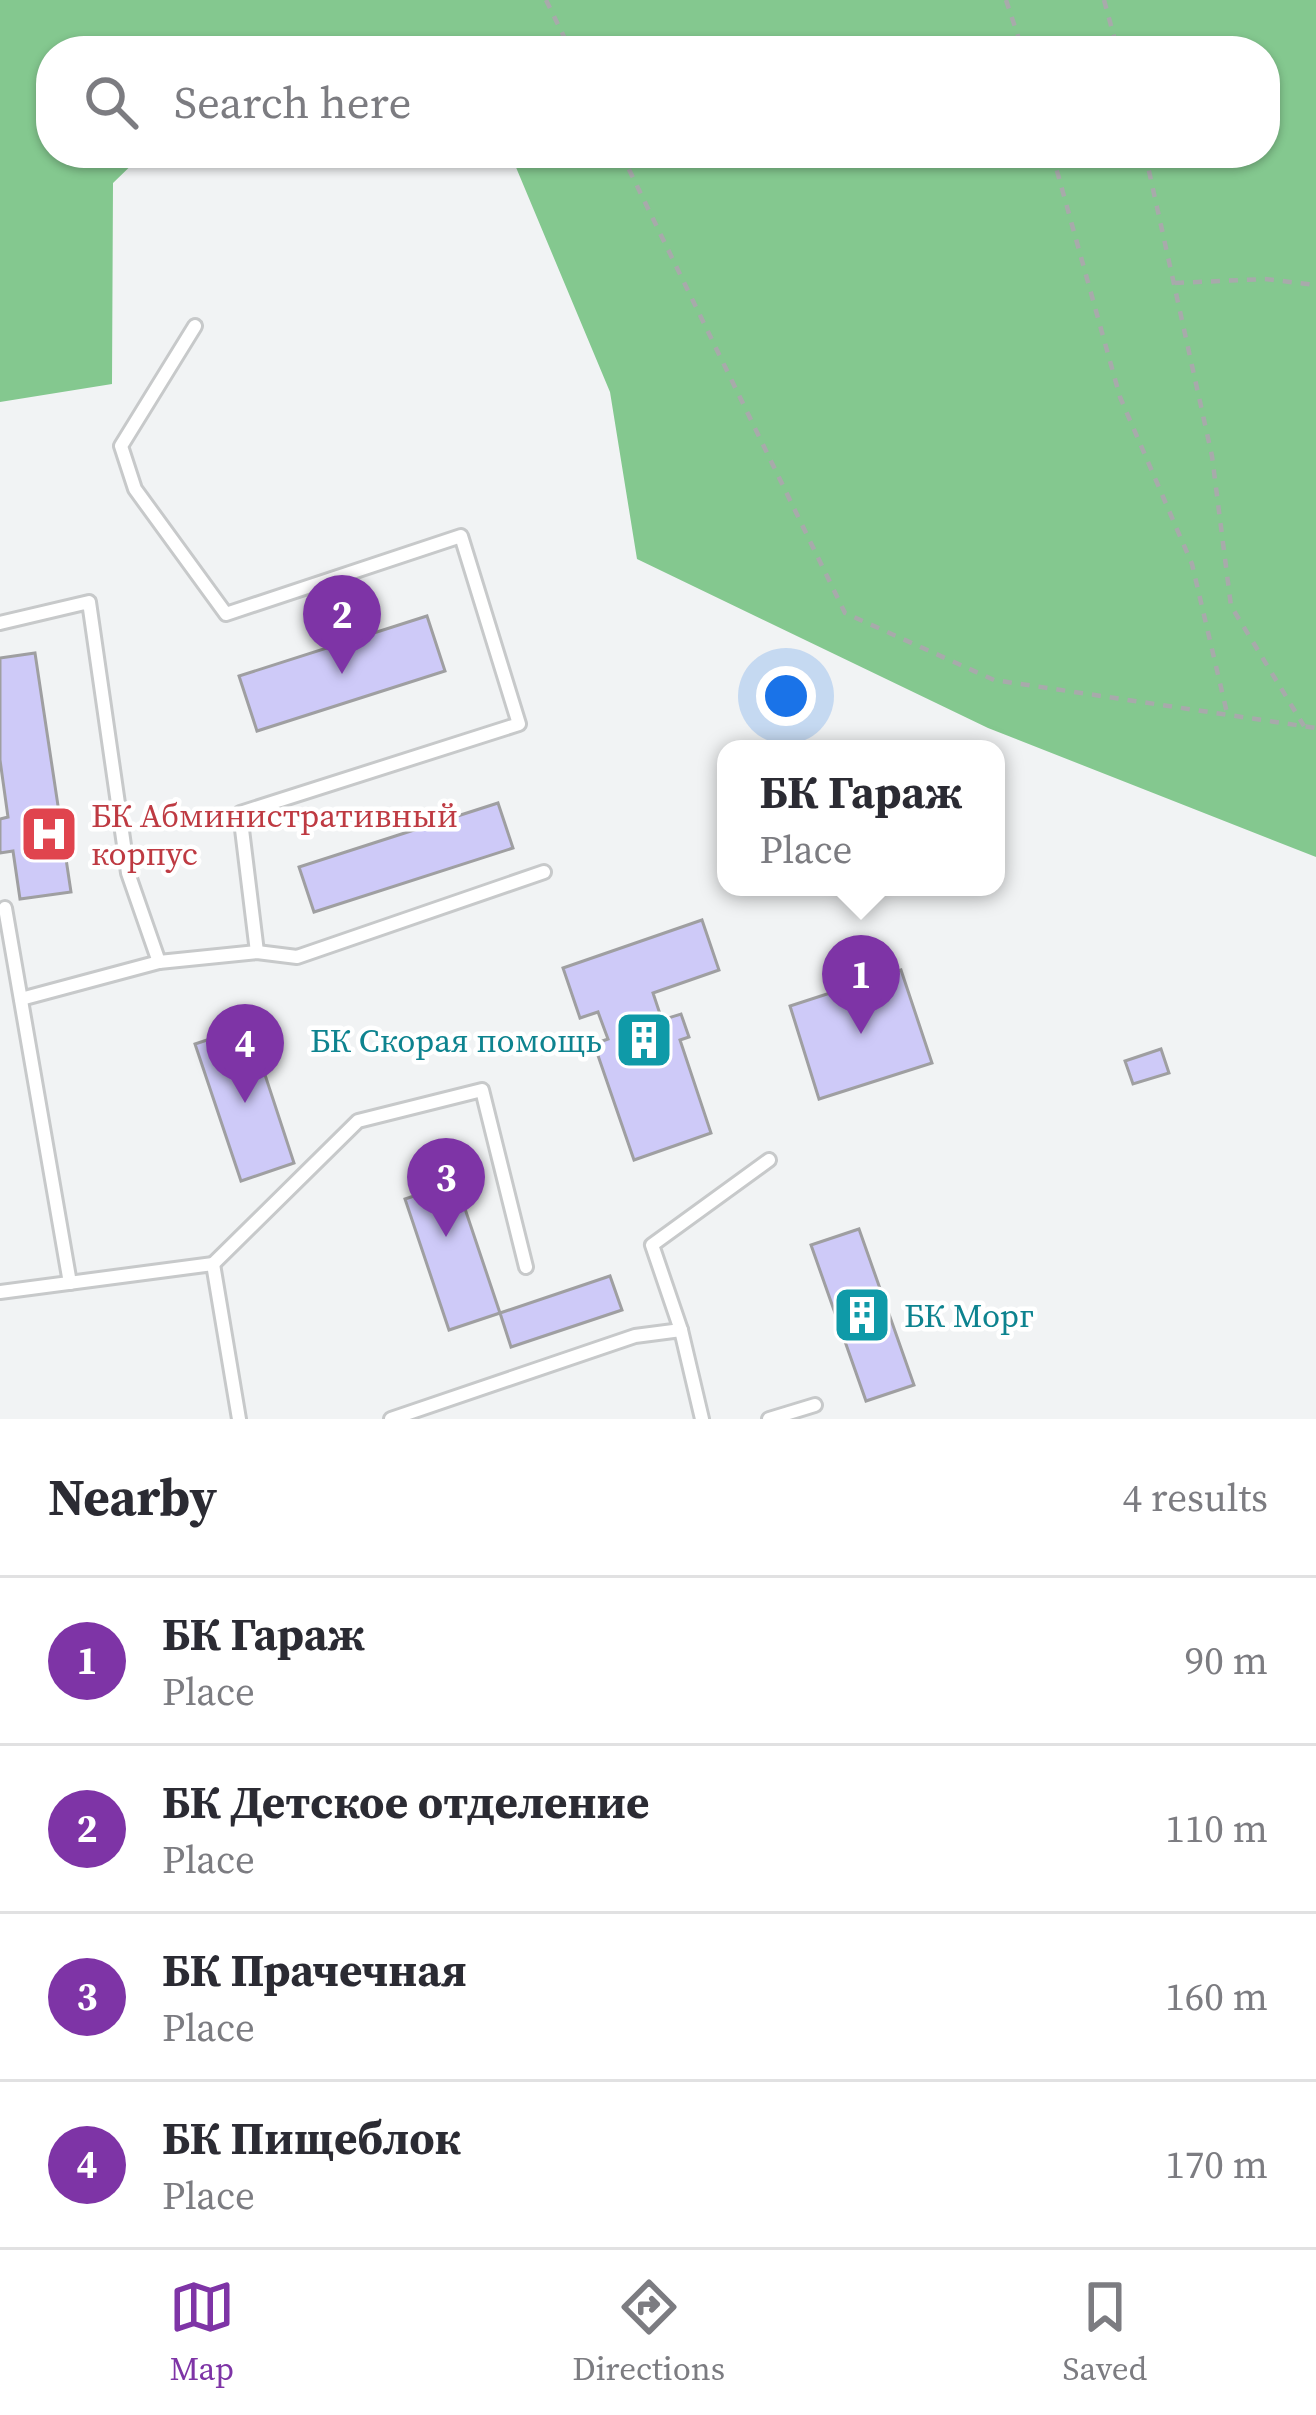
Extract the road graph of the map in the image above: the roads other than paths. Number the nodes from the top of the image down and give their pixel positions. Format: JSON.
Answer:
{"nodes":[{"id":1,"x":195,"y":326,"type":"dead end"},
{"id":2,"x":0,"y":623,"type":"edge"},
{"id":3,"x":544,"y":872,"type":"dead end"},
{"id":4,"x":5,"y":908,"type":"dead end"},
{"id":5,"x":257,"y":952,"type":"junction"},
{"id":6,"x":159,"y":962,"type":"junction"},
{"id":7,"x":21,"y":999,"type":"junction"},
{"id":8,"x":769,"y":1160,"type":"dead end"},
{"id":9,"x":213,"y":1264,"type":"junction"},
{"id":10,"x":526,"y":1267,"type":"dead end"},
{"id":11,"x":70,"y":1282,"type":"junction"},
{"id":12,"x":0,"y":1292,"type":"edge"},
{"id":13,"x":681,"y":1330,"type":"junction"},
{"id":14,"x":815,"y":1405,"type":"dead end"},
{"id":15,"x":239,"y":1419,"type":"edge"},
{"id":16,"x":391,"y":1419,"type":"edge"},
{"id":17,"x":702,"y":1419,"type":"edge"},
{"id":18,"x":769,"y":1419,"type":"edge"}],
"edges":[{"from":1,"to":5,"type":"lane"},
{"from":2,"to":6,"type":"lane"},
{"from":3,"to":5,"type":"lane"},
{"from":4,"to":7,"type":"lane"},
{"from":5,"to":6,"type":"lane"},
{"from":6,"to":7,"type":"lane"},
{"from":7,"to":11,"type":"lane"},
{"from":8,"to":13,"type":"lane"},
{"from":9,"to":10,"type":"lane"},
{"from":9,"to":11,"type":"lane"},
{"from":9,"to":15,"type":"lane"},
{"from":11,"to":12,"type":"lane"},
{"from":13,"to":16,"type":"lane"},
{"from":13,"to":17,"type":"lane"},
{"from":14,"to":18,"type":"lane"}]}
